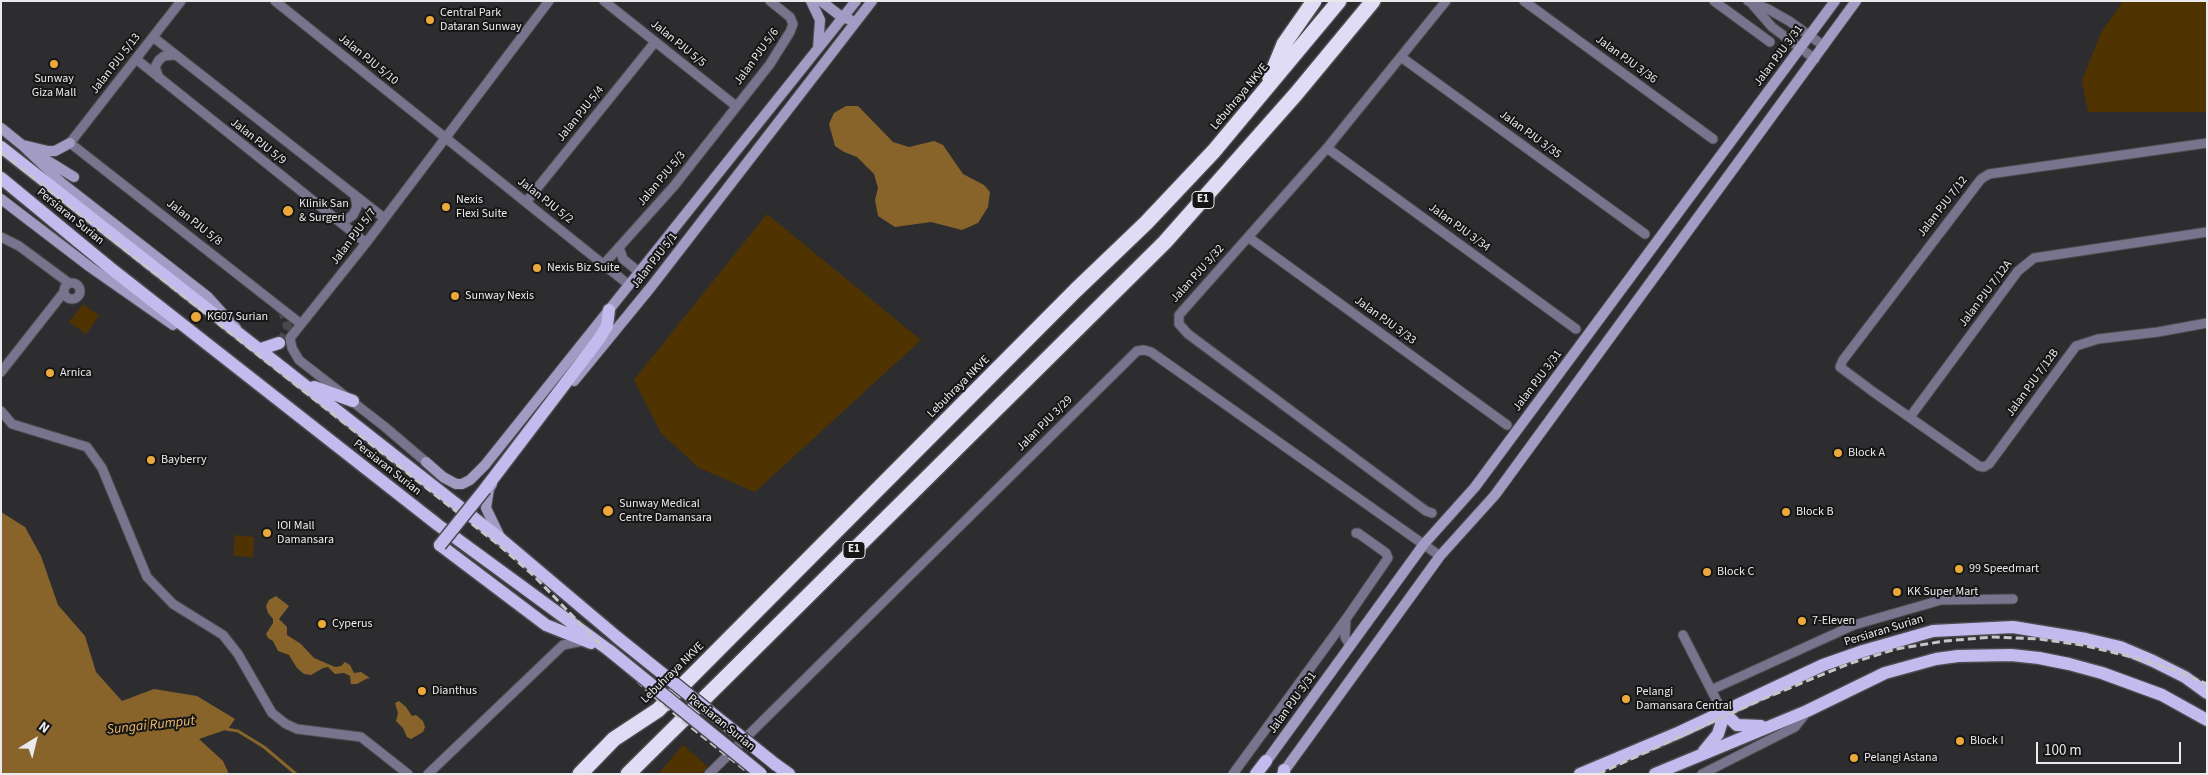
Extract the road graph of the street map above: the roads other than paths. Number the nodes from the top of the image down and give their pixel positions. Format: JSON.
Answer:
{"nodes":[{"id":1,"x":181,"y":1,"type":"edge"},
{"id":2,"x":275,"y":1,"type":"edge"},
{"id":3,"x":549,"y":1,"type":"edge"},
{"id":4,"x":604,"y":1,"type":"edge"},
{"id":5,"x":770,"y":1,"type":"edge"},
{"id":6,"x":811,"y":1,"type":"edge"},
{"id":7,"x":822,"y":1,"type":"edge"},
{"id":8,"x":872,"y":1,"type":"edge"},
{"id":9,"x":1314,"y":1,"type":"edge"},
{"id":10,"x":1339,"y":1,"type":"edge"},
{"id":11,"x":1373,"y":1,"type":"edge"},
{"id":12,"x":1446,"y":1,"type":"edge"},
{"id":13,"x":1524,"y":1,"type":"edge"},
{"id":14,"x":1714,"y":1,"type":"edge"},
{"id":15,"x":1835,"y":1,"type":"edge"},
{"id":16,"x":1856,"y":1,"type":"edge"},
{"id":17,"x":1750,"y":2,"type":"edge"},
{"id":18,"x":851,"y":3,"type":"edge"},
{"id":19,"x":843,"y":18,"type":"junction"},
{"id":20,"x":858,"y":20,"type":"junction"},
{"id":21,"x":1810,"y":35,"type":"junction"},
{"id":22,"x":153,"y":38,"type":"junction"},
{"id":23,"x":655,"y":42,"type":"junction"},
{"id":24,"x":1770,"y":42,"type":"dead end"},
{"id":25,"x":1824,"y":46,"type":"junction"},
{"id":26,"x":1800,"y":49,"type":"junction"},
{"id":27,"x":818,"y":50,"type":"junction"},
{"id":28,"x":175,"y":55,"type":"junction"},
{"id":29,"x":1401,"y":57,"type":"junction"},
{"id":30,"x":1815,"y":59,"type":"junction"},
{"id":31,"x":136,"y":60,"type":"junction"},
{"id":32,"x":159,"y":78,"type":"junction"},
{"id":33,"x":1263,"y":93,"type":"junction"},
{"id":34,"x":736,"y":106,"type":"junction"},
{"id":35,"x":1,"y":128,"type":"edge"},
{"id":36,"x":445,"y":138,"type":"junction"},
{"id":37,"x":1713,"y":139,"type":"dead end"},
{"id":38,"x":70,"y":143,"type":"junction"},
{"id":39,"x":2207,"y":143,"type":"edge"},
{"id":40,"x":22,"y":145,"type":"junction"},
{"id":41,"x":1,"y":147,"type":"edge"},
{"id":42,"x":1327,"y":148,"type":"junction"},
{"id":43,"x":74,"y":177,"type":"dead end"},
{"id":44,"x":1,"y":178,"type":"edge"},
{"id":45,"x":354,"y":196,"type":"junction"},
{"id":46,"x":1,"y":199,"type":"edge"},
{"id":47,"x":526,"y":202,"type":"junction"},
{"id":48,"x":335,"y":218,"type":"junction"},
{"id":49,"x":384,"y":218,"type":"junction"},
{"id":50,"x":2207,"y":232,"type":"edge"},
{"id":51,"x":1644,"y":234,"type":"dead end"},
{"id":52,"x":1,"y":237,"type":"edge"},
{"id":53,"x":1248,"y":237,"type":"junction"},
{"id":54,"x":366,"y":243,"type":"junction"},
{"id":55,"x":619,"y":247,"type":"junction"},
{"id":56,"x":604,"y":264,"type":"junction"},
{"id":57,"x":639,"y":272,"type":"junction"},
{"id":58,"x":69,"y":283,"type":"junction"},
{"id":59,"x":629,"y":285,"type":"junction"},
{"id":60,"x":64,"y":292,"type":"junction"},
{"id":61,"x":609,"y":310,"type":"junction"},
{"id":62,"x":2207,"y":323,"type":"edge"},
{"id":63,"x":301,"y":324,"type":"junction"},
{"id":64,"x":173,"y":325,"type":"joint"},
{"id":65,"x":1576,"y":329,"type":"dead end"},
{"id":66,"x":241,"y":335,"type":"junction"},
{"id":67,"x":281,"y":341,"type":"dead end"},
{"id":68,"x":208,"y":344,"type":"junction"},
{"id":69,"x":261,"y":349,"type":"junction"},
{"id":70,"x":1,"y":372,"type":"edge"},
{"id":71,"x":302,"y":382,"type":"junction"},
{"id":72,"x":353,"y":401,"type":"junction"},
{"id":73,"x":1,"y":411,"type":"edge"},
{"id":74,"x":1910,"y":417,"type":"junction"},
{"id":75,"x":1507,"y":425,"type":"dead end"},
{"id":76,"x":426,"y":462,"type":"joint"},
{"id":77,"x":476,"y":475,"type":"junction"},
{"id":78,"x":489,"y":489,"type":"junction"},
{"id":79,"x":1432,"y":513,"type":"dead end"},
{"id":80,"x":1356,"y":533,"type":"dead end"},
{"id":81,"x":502,"y":540,"type":"junction"},
{"id":82,"x":1424,"y":544,"type":"junction"},
{"id":83,"x":1440,"y":556,"type":"junction"},
{"id":84,"x":2013,"y":599,"type":"dead end"},
{"id":85,"x":1346,"y":619,"type":"junction"},
{"id":86,"x":1683,"y":635,"type":"dead end"},
{"id":87,"x":583,"y":641,"type":"junction"},
{"id":88,"x":1350,"y":645,"type":"junction"},
{"id":89,"x":606,"y":648,"type":"junction"},
{"id":90,"x":2185,"y":677,"type":"junction"},
{"id":91,"x":2207,"y":681,"type":"edge"},
{"id":92,"x":1711,"y":690,"type":"junction"},
{"id":93,"x":2207,"y":693,"type":"edge"},
{"id":94,"x":2188,"y":709,"type":"junction"},
{"id":95,"x":1722,"y":711,"type":"junction"},
{"id":96,"x":1807,"y":711,"type":"junction"},
{"id":97,"x":2207,"y":720,"type":"edge"},
{"id":98,"x":1773,"y":724,"type":"junction"},
{"id":99,"x":2207,"y":727,"type":"edge"},
{"id":100,"x":1700,"y":755,"type":"junction"},
{"id":101,"x":1266,"y":761,"type":"joint"},
{"id":102,"x":1283,"y":773,"type":"edge"},
{"id":103,"x":408,"y":774,"type":"edge"},
{"id":104,"x":428,"y":774,"type":"edge"},
{"id":105,"x":580,"y":774,"type":"edge"},
{"id":106,"x":628,"y":774,"type":"edge"},
{"id":107,"x":709,"y":774,"type":"edge"},
{"id":108,"x":761,"y":774,"type":"edge"},
{"id":109,"x":789,"y":774,"type":"edge"},
{"id":110,"x":1233,"y":774,"type":"edge"},
{"id":111,"x":1257,"y":774,"type":"edge"},
{"id":112,"x":1580,"y":774,"type":"edge"},
{"id":113,"x":1655,"y":774,"type":"edge"},
{"id":114,"x":1702,"y":774,"type":"edge"}],
"edges":[{"from":1,"to":22,"type":"street","name":"Jalan PJU 5/13"},
{"from":2,"to":36,"type":"street","name":"Jalan PJU 5/10"},
{"from":3,"to":36,"type":"street","name":"Jalan PJU 5/7"},
{"from":4,"to":23,"type":"street","name":"Jalan PJU 5/5"},
{"from":5,"to":34,"type":"street","name":"Jalan PJU 5/6"},
{"from":6,"to":27,"type":"street"},
{"from":7,"to":19,"type":"street"},
{"from":8,"to":20,"type":"street","name":"Jalan PJU 5/1"},
{"from":9,"to":33,"type":"highway"},
{"from":10,"to":33,"type":"highway","name":"Lebuhraya NKVE","number":"E1"},
{"from":11,"to":106,"type":"highway","number":"E1"},
{"from":12,"to":29,"type":"street","name":"Jalan PJU 3/32"},
{"from":13,"to":37,"type":"street","name":"Jalan PJU 3/36"},
{"from":14,"to":24,"type":"street"},
{"from":15,"to":21,"type":"street","name":"Jalan PJU 3/31"},
{"from":16,"to":25,"type":"street"},
{"from":17,"to":21,"type":"street"},
{"from":17,"to":26,"type":"street"},
{"from":18,"to":19,"type":"street","name":"Jalan PJU 5/1"},
{"from":18,"to":20,"type":"street"},
{"from":19,"to":20,"type":"street"},
{"from":19,"to":27,"type":"street","name":"Jalan PJU 5/1"},
{"from":20,"to":78,"type":"street","name":"Jalan PJU 5/1"},
{"from":21,"to":25,"type":"street"},
{"from":21,"to":26,"type":"street","name":"Jalan PJU 3/31"},
{"from":22,"to":28,"type":"street","name":"Jalan PJU 5/9"},
{"from":22,"to":31,"type":"street","name":"Jalan PJU 5/13"},
{"from":23,"to":34,"type":"street","name":"Jalan PJU 5/5"},
{"from":23,"to":47,"type":"street","name":"Jalan PJU 5/4"},
{"from":25,"to":30,"type":"street"},
{"from":26,"to":30,"type":"street"},
{"from":26,"to":82,"type":"street","name":"Jalan PJU 3/31"},
{"from":27,"to":57,"type":"street","name":"Jalan PJU 5/1"},
{"from":28,"to":32,"type":"street"},
{"from":28,"to":45,"type":"street","name":"Jalan PJU 5/9"},
{"from":29,"to":42,"type":"street","name":"Jalan PJU 3/32"},
{"from":29,"to":51,"type":"street","name":"Jalan PJU 3/35"},
{"from":30,"to":83,"type":"street"},
{"from":31,"to":32,"type":"street","name":"Jalan PJU 5/9"},
{"from":31,"to":38,"type":"street","name":"Jalan PJU 5/13"},
{"from":32,"to":48,"type":"street","name":"Jalan PJU 5/9"},
{"from":33,"to":105,"type":"highway","name":"Lebuhraya NKVE","number":"E1"},
{"from":34,"to":55,"type":"street","name":"Jalan PJU 5/3"},
{"from":35,"to":40,"type":"street","name":"Persiaran Surian"},
{"from":36,"to":47,"type":"street","name":"Jalan PJU 5/2"},
{"from":36,"to":49,"type":"street","name":"Jalan PJU 5/7"},
{"from":38,"to":40,"type":"street"},
{"from":38,"to":63,"type":"street","name":"Jalan PJU 5/8"},
{"from":39,"to":74,"type":"street","name":"Jalan PJU 7/12"},
{"from":40,"to":43,"type":"street"},
{"from":40,"to":66,"type":"street","name":"Persiaran Surian"},
{"from":41,"to":66,"type":"main road","name":"Persiaran Surian"},
{"from":42,"to":53,"type":"street","name":"Jalan PJU 3/32"},
{"from":42,"to":65,"type":"street","name":"Jalan PJU 3/34"},
{"from":44,"to":68,"type":"main road","name":"Persiaran Surian"},
{"from":45,"to":48,"type":"street"},
{"from":45,"to":49,"type":"street","name":"Jalan PJU 5/9"},
{"from":46,"to":64,"type":"street"},
{"from":47,"to":56,"type":"street","name":"Jalan PJU 5/2"},
{"from":48,"to":54,"type":"street","name":"Jalan PJU 5/9"},
{"from":49,"to":54,"type":"street","name":"Jalan PJU 5/7"},
{"from":50,"to":74,"type":"street","name":"Jalan PJU 7/12A"},
{"from":52,"to":58,"type":"street"},
{"from":53,"to":75,"type":"street","name":"Jalan PJU 3/33"},
{"from":53,"to":79,"type":"street","name":"Jalan PJU 3/32"},
{"from":54,"to":63,"type":"street","name":"Jalan PJU 5/7"},
{"from":55,"to":56,"type":"street","name":"Jalan PJU 5/3"},
{"from":55,"to":57,"type":"street"},
{"from":56,"to":59,"type":"street","name":"Jalan PJU 5/2"},
{"from":57,"to":59,"type":"street","name":"Jalan PJU 5/1"},
{"from":58,"to":60,"type":"street"},
{"from":58,"to":60,"type":"street"},
{"from":59,"to":61,"type":"street","name":"Jalan PJU 5/1"},
{"from":60,"to":70,"type":"street"},
{"from":61,"to":77,"type":"street","name":"Jalan PJU 5/1"},
{"from":61,"to":87,"type":"main road","bridge":true},
{"from":62,"to":74,"type":"street","name":"Jalan PJU 7/12B"},
{"from":63,"to":72,"type":"street","name":"Jalan PJU 5/7"},
{"from":64,"to":68,"type":"main road"},
{"from":66,"to":69,"type":"main road","name":"Persiaran Surian"},
{"from":67,"to":69,"type":"main road"},
{"from":68,"to":89,"type":"main road","name":"Persiaran Surian"},
{"from":69,"to":71,"type":"main road","name":"Persiaran Surian"},
{"from":71,"to":72,"type":"main road"},
{"from":71,"to":81,"type":"main road","name":"Persiaran Surian"},
{"from":72,"to":76,"type":"street","name":"Jalan PJU 5/7"},
{"from":73,"to":103,"type":"street"},
{"from":76,"to":77,"type":"street"},
{"from":77,"to":78,"type":"street"},
{"from":78,"to":81,"type":"street"},
{"from":80,"to":85,"type":"street"},
{"from":81,"to":109,"type":"main road","name":"Persiaran Surian","bridge":true},
{"from":82,"to":83,"type":"street","name":"Jalan PJU 3/29"},
{"from":82,"to":88,"type":"street","name":"Jalan PJU 3/31"},
{"from":82,"to":107,"type":"street","name":"Jalan PJU 3/29"},
{"from":83,"to":102,"type":"street"},
{"from":84,"to":92,"type":"street"},
{"from":85,"to":88,"type":"street"},
{"from":85,"to":110,"type":"street"},
{"from":86,"to":92,"type":"street"},
{"from":87,"to":89,"type":"main road"},
{"from":87,"to":104,"type":"street"},
{"from":88,"to":101,"type":"street","name":"Jalan PJU 3/31"},
{"from":89,"to":108,"type":"main road","name":"Persiaran Surian","bridge":true},
{"from":90,"to":91,"type":"main road"},
{"from":90,"to":93,"type":"main road","name":"Persiaran Surian"},
{"from":90,"to":95,"type":"main road","name":"Persiaran Surian"},
{"from":92,"to":95,"type":"street"},
{"from":94,"to":96,"type":"main road"},
{"from":94,"to":97,"type":"main road"},
{"from":94,"to":99,"type":"street"},
{"from":95,"to":98,"type":"main road"},
{"from":95,"to":100,"type":"main road"},
{"from":95,"to":112,"type":"main road","name":"Persiaran Surian"},
{"from":96,"to":98,"type":"main road"},
{"from":96,"to":114,"type":"street"},
{"from":98,"to":100,"type":"main road"},
{"from":100,"to":113,"type":"main road"},
{"from":101,"to":111,"type":"main road"}]}
